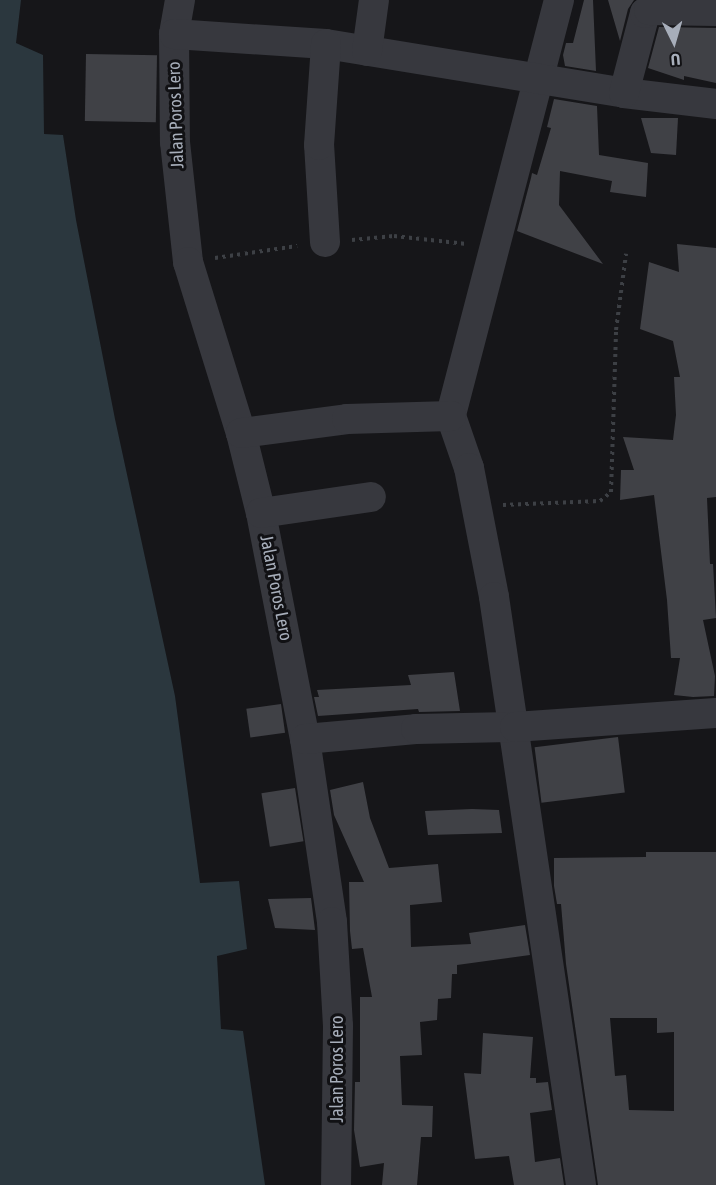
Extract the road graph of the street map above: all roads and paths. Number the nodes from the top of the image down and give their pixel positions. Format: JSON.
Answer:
{"nodes":[{"id":1,"x":180,"y":0,"type":"edge"},
{"id":2,"x":374,"y":0,"type":"edge"},
{"id":3,"x":560,"y":0,"type":"edge"},
{"id":4,"x":716,"y":11,"type":"edge"},
{"id":5,"x":174,"y":34,"type":"junction"},
{"id":6,"x":326,"y":44,"type":"junction"},
{"id":7,"x":367,"y":51,"type":"junction"},
{"id":8,"x":538,"y":78,"type":"junction"},
{"id":9,"x":624,"y":93,"type":"junction"},
{"id":10,"x":716,"y":105,"type":"edge"},
{"id":11,"x":325,"y":242,"type":"dead end"},
{"id":12,"x":626,"y":254,"type":"dead end"},
{"id":13,"x":451,"y":416,"type":"junction"},
{"id":14,"x":241,"y":434,"type":"junction"},
{"id":15,"x":371,"y":497,"type":"dead end"},
{"id":16,"x":478,"y":506,"type":"junction"},
{"id":17,"x":261,"y":513,"type":"junction"},
{"id":18,"x":716,"y":713,"type":"edge"},
{"id":19,"x":515,"y":728,"type":"junction"},
{"id":20,"x":305,"y":739,"type":"junction"},
{"id":21,"x":336,"y":1185,"type":"edge"},
{"id":22,"x":581,"y":1185,"type":"edge"}],
"edges":[{"from":1,"to":5,"type":"street","name":"Jalan Poros Lero"},
{"from":2,"to":7,"type":"street"},
{"from":3,"to":8,"type":"street"},
{"from":4,"to":9,"type":"street"},
{"from":5,"to":6,"type":"street"},
{"from":5,"to":14,"type":"street","name":"Jalan Poros Lero"},
{"from":6,"to":7,"type":"street"},
{"from":6,"to":11,"type":"street"},
{"from":7,"to":8,"type":"street"},
{"from":8,"to":9,"type":"street"},
{"from":8,"to":13,"type":"street"},
{"from":9,"to":10,"type":"street"},
{"from":12,"to":16,"type":"path"},
{"from":13,"to":14,"type":"street"},
{"from":13,"to":16,"type":"street"},
{"from":14,"to":17,"type":"street","name":"Jalan Poros Lero"},
{"from":15,"to":17,"type":"street"},
{"from":16,"to":19,"type":"street"},
{"from":17,"to":20,"type":"street","name":"Jalan Poros Lero"},
{"from":18,"to":19,"type":"street"},
{"from":19,"to":20,"type":"street"},
{"from":19,"to":22,"type":"street"},
{"from":20,"to":21,"type":"street","name":"Jalan Poros Lero"}]}
